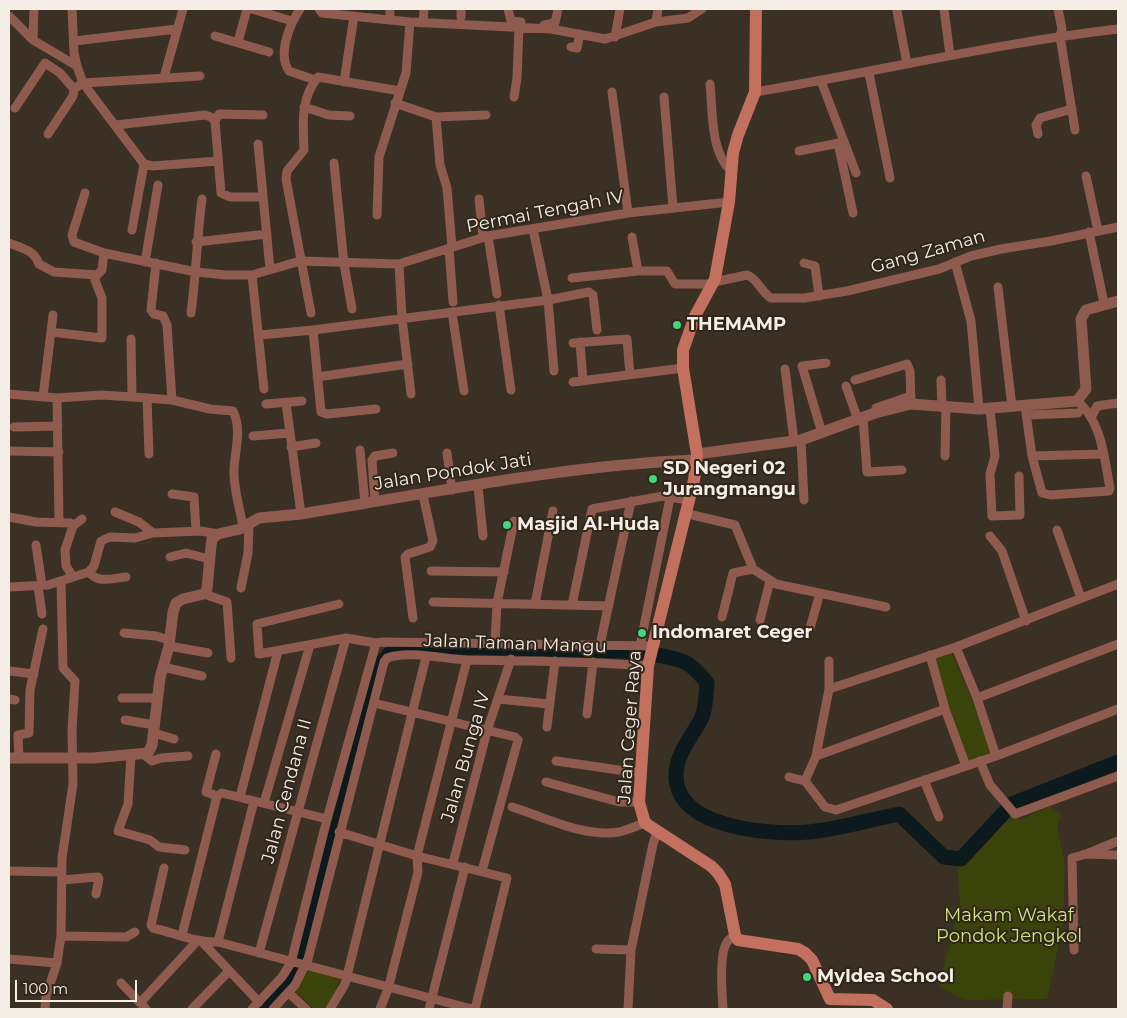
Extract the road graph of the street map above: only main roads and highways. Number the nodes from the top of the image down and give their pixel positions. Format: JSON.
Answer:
{"nodes":[{"id":1,"x":756,"y":9,"type":"edge"},
{"id":2,"x":887,"y":1009,"type":"edge"}],
"edges":[{"from":1,"to":2,"type":"main road","name":"Jalan Ceger Raya"}]}
